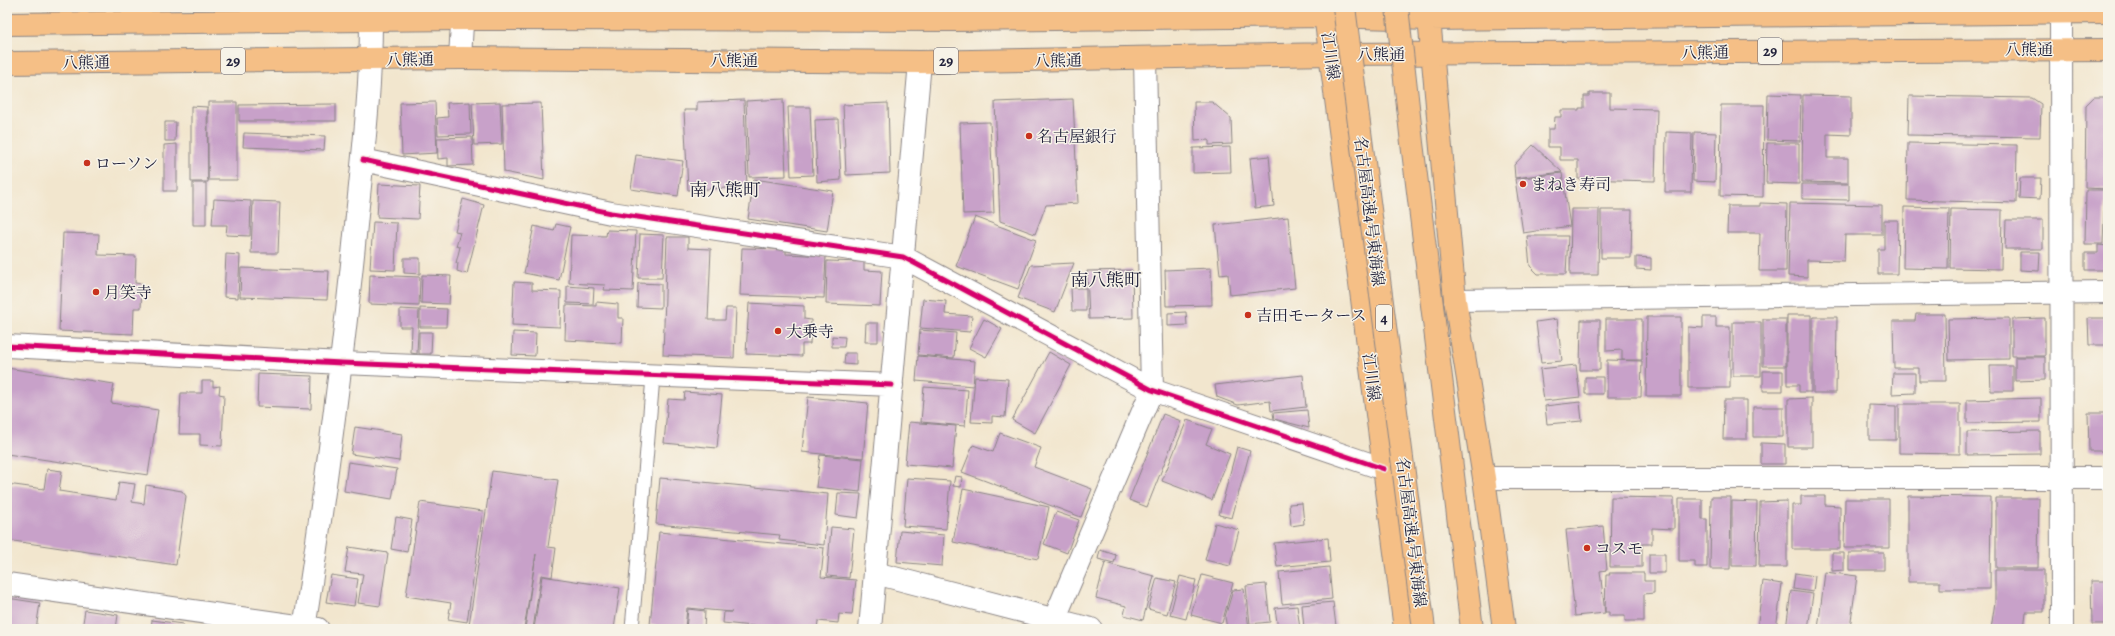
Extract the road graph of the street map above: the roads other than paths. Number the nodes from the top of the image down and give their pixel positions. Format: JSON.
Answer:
{"nodes":[{"id":1,"x":1397,"y":7,"type":"edge"},
{"id":2,"x":1331,"y":10,"type":"edge"},
{"id":3,"x":1981,"y":10,"type":"edge"},
{"id":4,"x":2108,"y":12,"type":"edge"},
{"id":5,"x":463,"y":13,"type":"edge"},
{"id":6,"x":1428,"y":13,"type":"edge"},
{"id":7,"x":2061,"y":13,"type":"junction"},
{"id":8,"x":955,"y":14,"type":"edge"},
{"id":9,"x":371,"y":21,"type":"junction"},
{"id":10,"x":7,"y":24,"type":"edge"},
{"id":11,"x":2060,"y":49,"type":"junction"},
{"id":12,"x":2108,"y":50,"type":"edge"},
{"id":13,"x":1331,"y":54,"type":"junction"},
{"id":14,"x":1432,"y":54,"type":"junction"},
{"id":15,"x":460,"y":58,"type":"junction"},
{"id":16,"x":1145,"y":59,"type":"junction"},
{"id":17,"x":371,"y":60,"type":"junction"},
{"id":18,"x":920,"y":62,"type":"junction"},
{"id":19,"x":7,"y":63,"type":"edge"},
{"id":20,"x":363,"y":160,"type":"junction"},
{"id":21,"x":903,"y":257,"type":"junction"},
{"id":22,"x":2108,"y":292,"type":"edge"},
{"id":23,"x":2061,"y":293,"type":"junction"},
{"id":24,"x":1455,"y":300,"type":"junction"},
{"id":25,"x":7,"y":346,"type":"edge"},
{"id":26,"x":342,"y":363,"type":"junction"},
{"id":27,"x":653,"y":377,"type":"junction"},
{"id":28,"x":892,"y":385,"type":"junction"},
{"id":29,"x":1152,"y":390,"type":"junction"},
{"id":30,"x":1384,"y":468,"type":"junction"},
{"id":31,"x":1484,"y":478,"type":"junction"},
{"id":32,"x":2108,"y":478,"type":"edge"},
{"id":33,"x":2061,"y":479,"type":"junction"},
{"id":34,"x":875,"y":573,"type":"junction"},
{"id":35,"x":7,"y":584,"type":"edge"},
{"id":36,"x":1054,"y":620,"type":"junction"},
{"id":37,"x":309,"y":628,"type":"edge"},
{"id":38,"x":1506,"y":628,"type":"edge"},
{"id":39,"x":632,"y":629,"type":"edge"},
{"id":40,"x":870,"y":629,"type":"edge"},
{"id":41,"x":1091,"y":629,"type":"edge"},
{"id":42,"x":1405,"y":629,"type":"edge"},
{"id":43,"x":1424,"y":629,"type":"edge"},
{"id":44,"x":1472,"y":629,"type":"edge"},
{"id":45,"x":2062,"y":629,"type":"edge"}],
"edges":[{"from":1,"to":44,"type":"main road","bridge":true},
{"from":2,"to":6,"type":"main road","number":"29"},
{"from":2,"to":8,"type":"main road","number":"29"},
{"from":2,"to":13,"type":"main road","name":"江川線"},
{"from":2,"to":43,"type":"main road","name":"名古屋高速4号東海線","number":"4","bridge":true},
{"from":3,"to":6,"type":"main road","number":"29"},
{"from":3,"to":7,"type":"main road","number":"29"},
{"from":4,"to":7,"type":"main road","number":"29"},
{"from":5,"to":8,"type":"main road","number":"29"},
{"from":5,"to":9,"type":"main road","number":"29"},
{"from":5,"to":15,"type":"street"},
{"from":6,"to":14,"type":"main road"},
{"from":7,"to":11,"type":"street"},
{"from":9,"to":10,"type":"main road","number":"29"},
{"from":9,"to":17,"type":"street"},
{"from":11,"to":12,"type":"main road","name":"八熊通","number":"29"},
{"from":11,"to":14,"type":"main road","name":"八熊通","number":"29"},
{"from":11,"to":23,"type":"street"},
{"from":13,"to":14,"type":"main road","name":"八熊通","number":"29"},
{"from":13,"to":16,"type":"main road","name":"八熊通","number":"29"},
{"from":13,"to":30,"type":"main road","name":"江川線"},
{"from":14,"to":24,"type":"main road"},
{"from":15,"to":17,"type":"main road","name":"八熊通","number":"29"},
{"from":15,"to":18,"type":"main road","name":"八熊通","number":"29"},
{"from":16,"to":18,"type":"main road","name":"八熊通","number":"29"},
{"from":16,"to":29,"type":"street"},
{"from":17,"to":19,"type":"main road","name":"八熊通","number":"29"},
{"from":17,"to":20,"type":"street"},
{"from":18,"to":21,"type":"street"},
{"from":20,"to":21,"type":"street"},
{"from":20,"to":26,"type":"street"},
{"from":21,"to":28,"type":"street"},
{"from":21,"to":29,"type":"street"},
{"from":22,"to":23,"type":"street"},
{"from":23,"to":24,"type":"street"},
{"from":23,"to":33,"type":"street"},
{"from":24,"to":31,"type":"main road"},
{"from":25,"to":26,"type":"street"},
{"from":26,"to":27,"type":"street"},
{"from":26,"to":37,"type":"street"},
{"from":27,"to":28,"type":"street"},
{"from":27,"to":39,"type":"lane"},
{"from":28,"to":34,"type":"street"},
{"from":29,"to":30,"type":"street"},
{"from":29,"to":36,"type":"street"},
{"from":30,"to":42,"type":"main road","name":"江川線"},
{"from":31,"to":33,"type":"street"},
{"from":31,"to":38,"type":"main road"},
{"from":32,"to":33,"type":"street"},
{"from":33,"to":45,"type":"street"},
{"from":34,"to":36,"type":"street"},
{"from":34,"to":40,"type":"street"},
{"from":35,"to":37,"type":"street"},
{"from":36,"to":41,"type":"street"}]}
